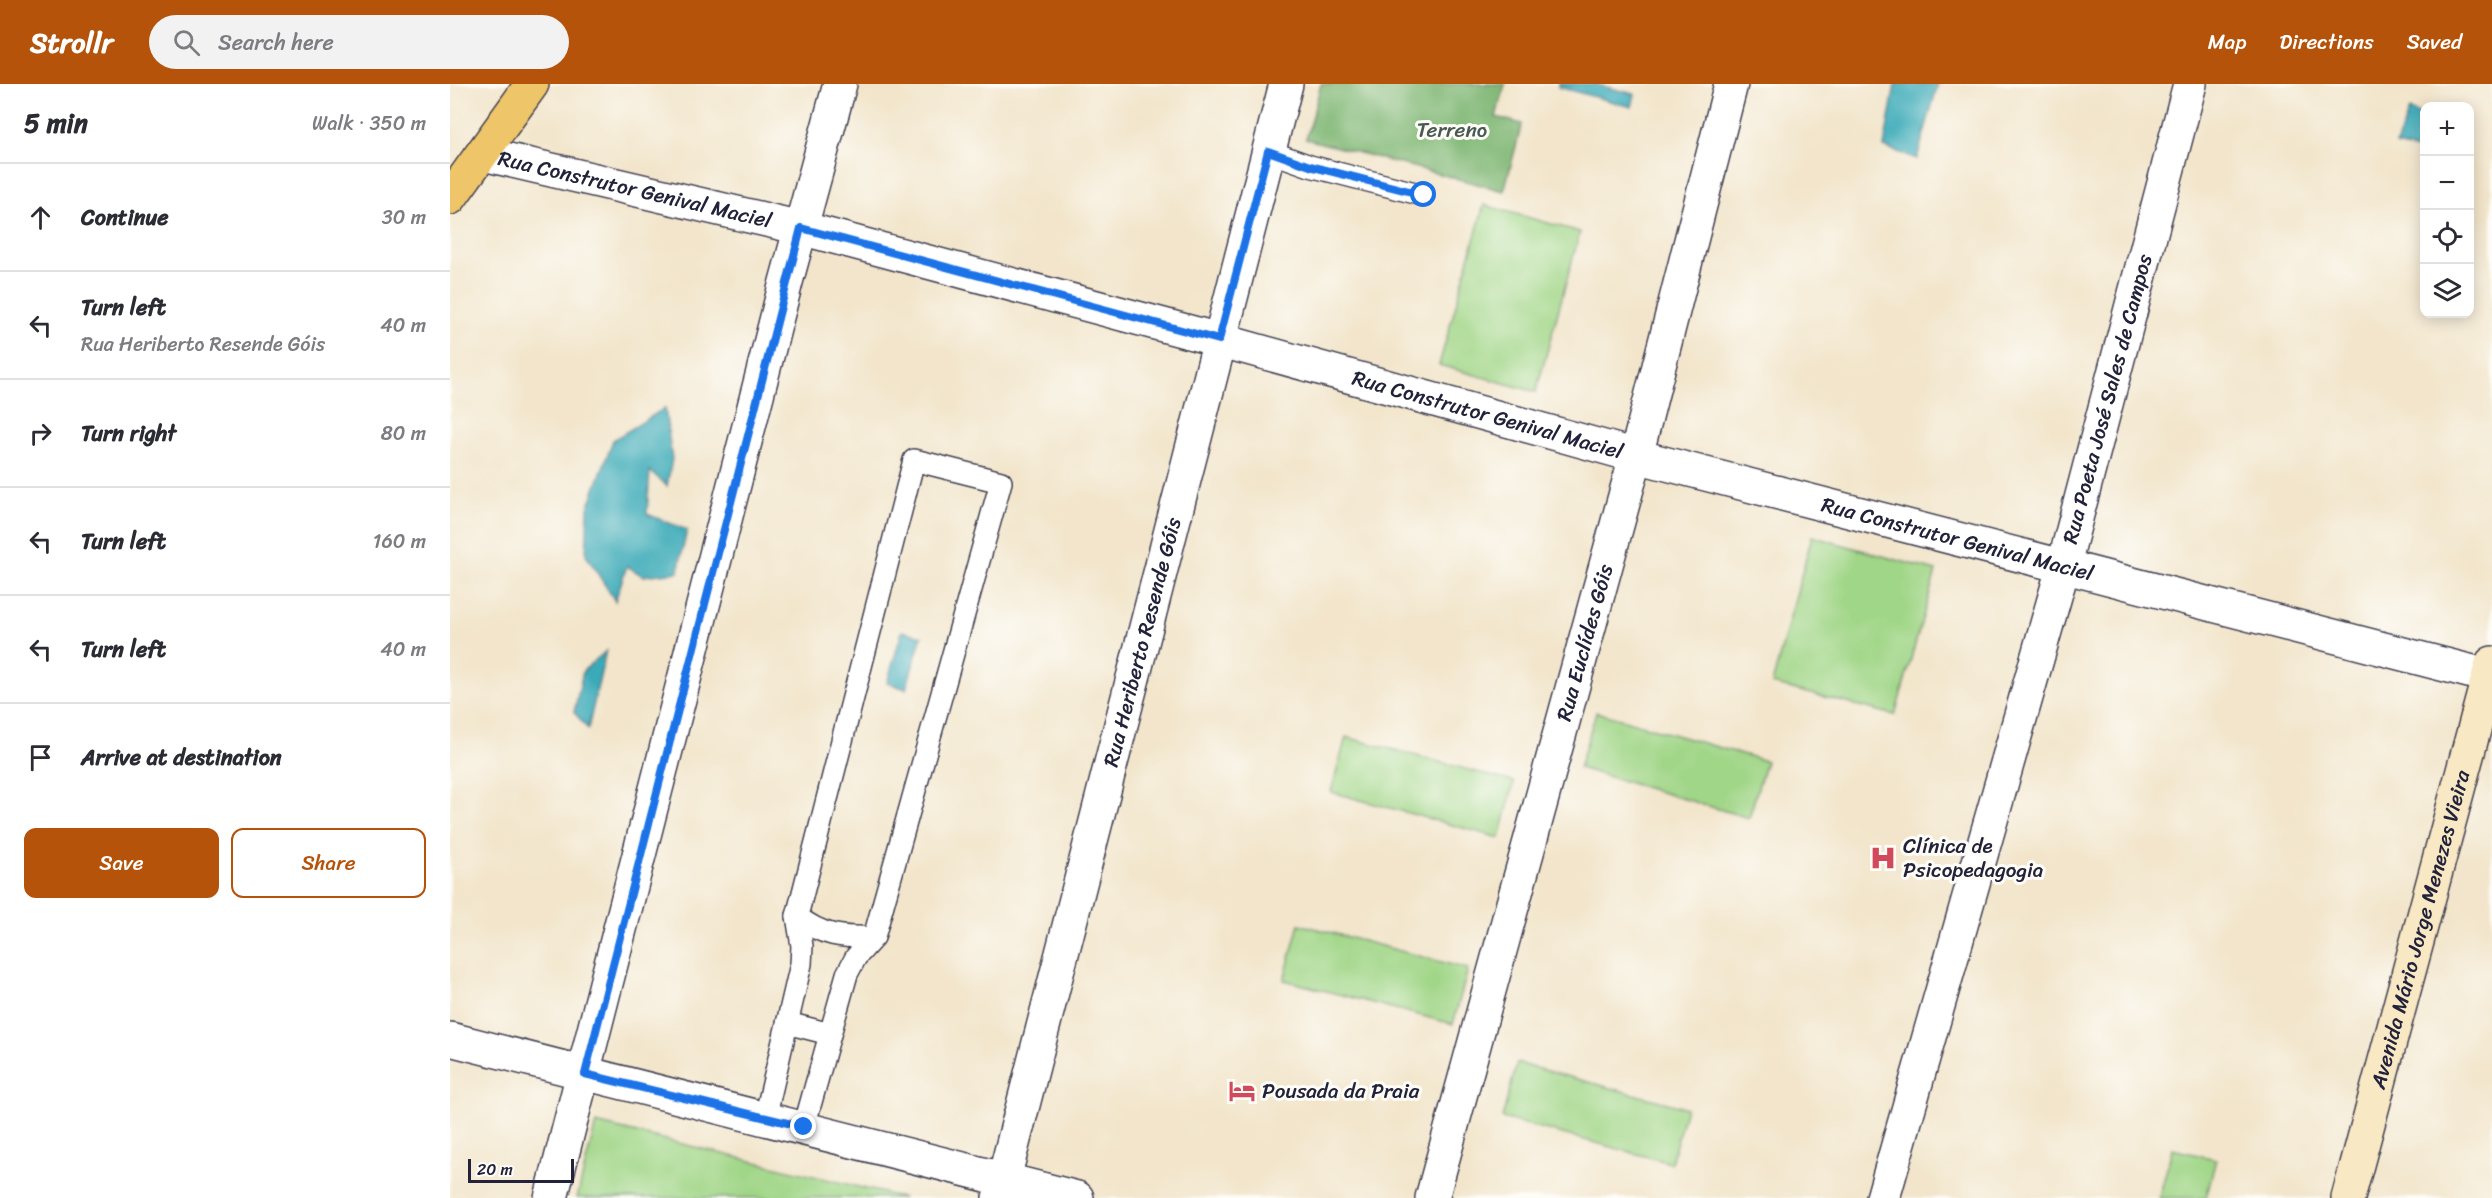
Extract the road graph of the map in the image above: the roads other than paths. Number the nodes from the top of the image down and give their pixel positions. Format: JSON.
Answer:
{"nodes":[{"id":1,"x":532,"y":84,"type":"edge"},
{"id":2,"x":840,"y":84,"type":"edge"},
{"id":3,"x":1286,"y":84,"type":"edge"},
{"id":4,"x":1731,"y":84,"type":"edge"},
{"id":5,"x":2190,"y":84,"type":"edge"},
{"id":6,"x":1268,"y":151,"type":"junction"},
{"id":7,"x":483,"y":154,"type":"junction"},
{"id":8,"x":1424,"y":195,"type":"dead end"},
{"id":9,"x":450,"y":198,"type":"edge"},
{"id":10,"x":801,"y":228,"type":"junction"},
{"id":11,"x":1219,"y":340,"type":"junction"},
{"id":12,"x":1636,"y":456,"type":"junction"},
{"id":13,"x":2063,"y":568,"type":"junction"},
{"id":14,"x":2491,"y":672,"type":"edge"},
{"id":15,"x":797,"y":916,"type":"junction"},
{"id":16,"x":874,"y":937,"type":"junction"},
{"id":17,"x":802,"y":946,"type":"junction"},
{"id":18,"x":856,"y":957,"type":"junction"},
{"id":19,"x":787,"y":1023,"type":"junction"},
{"id":20,"x":830,"y":1034,"type":"junction"},
{"id":21,"x":450,"y":1039,"type":"edge"},
{"id":22,"x":585,"y":1074,"type":"junction"},
{"id":23,"x":765,"y":1118,"type":"junction"},
{"id":24,"x":804,"y":1127,"type":"junction"},
{"id":25,"x":1001,"y":1188,"type":"edge"},
{"id":26,"x":551,"y":1198,"type":"edge"},
{"id":27,"x":1077,"y":1198,"type":"edge"},
{"id":28,"x":1432,"y":1198,"type":"edge"},
{"id":29,"x":1883,"y":1198,"type":"edge"},
{"id":30,"x":2348,"y":1198,"type":"edge"}],
"edges":[{"from":1,"to":7,"type":"main road"},
{"from":2,"to":10,"type":"street"},
{"from":3,"to":6,"type":"street","name":"Rua Heriberto Resende Góis"},
{"from":4,"to":12,"type":"street","name":"Rua Euclídes Góis"},
{"from":5,"to":13,"type":"street","name":"Rua Poeta José Sales de Campos"},
{"from":6,"to":8,"type":"lane"},
{"from":6,"to":11,"type":"street","name":"Rua Heriberto Resende Góis"},
{"from":7,"to":9,"type":"main road"},
{"from":7,"to":10,"type":"street","name":"Rua Construtor Genival Maciel"},
{"from":10,"to":11,"type":"street","name":"Rua Construtor Genival Maciel"},
{"from":10,"to":22,"type":"street"},
{"from":11,"to":12,"type":"street","name":"Rua Construtor Genival Maciel"},
{"from":11,"to":25,"type":"street","name":"Rua Heriberto Resende Góis"},
{"from":12,"to":13,"type":"street","name":"Rua Construtor Genival Maciel"},
{"from":12,"to":28,"type":"street","name":"Rua Euclídes Góis"},
{"from":13,"to":14,"type":"street","name":"Rua Construtor Genival Maciel"},
{"from":13,"to":29,"type":"street","name":"Rua Poeta José Sales de Campos"},
{"from":14,"to":30,"type":"street","name":"Avenida Mário Jorge Menezes Vieira"},
{"from":15,"to":16,"type":"lane"},
{"from":15,"to":16,"type":"lane"},
{"from":15,"to":17,"type":"lane"},
{"from":16,"to":18,"type":"lane"},
{"from":17,"to":18,"type":"lane"},
{"from":17,"to":19,"type":"lane"},
{"from":18,"to":20,"type":"lane"},
{"from":19,"to":20,"type":"lane"},
{"from":19,"to":23,"type":"lane"},
{"from":20,"to":24,"type":"lane"},
{"from":21,"to":22,"type":"street"},
{"from":22,"to":23,"type":"street"},
{"from":22,"to":26,"type":"street"},
{"from":23,"to":24,"type":"street"},
{"from":24,"to":25,"type":"street"},
{"from":25,"to":27,"type":"street"}]}
